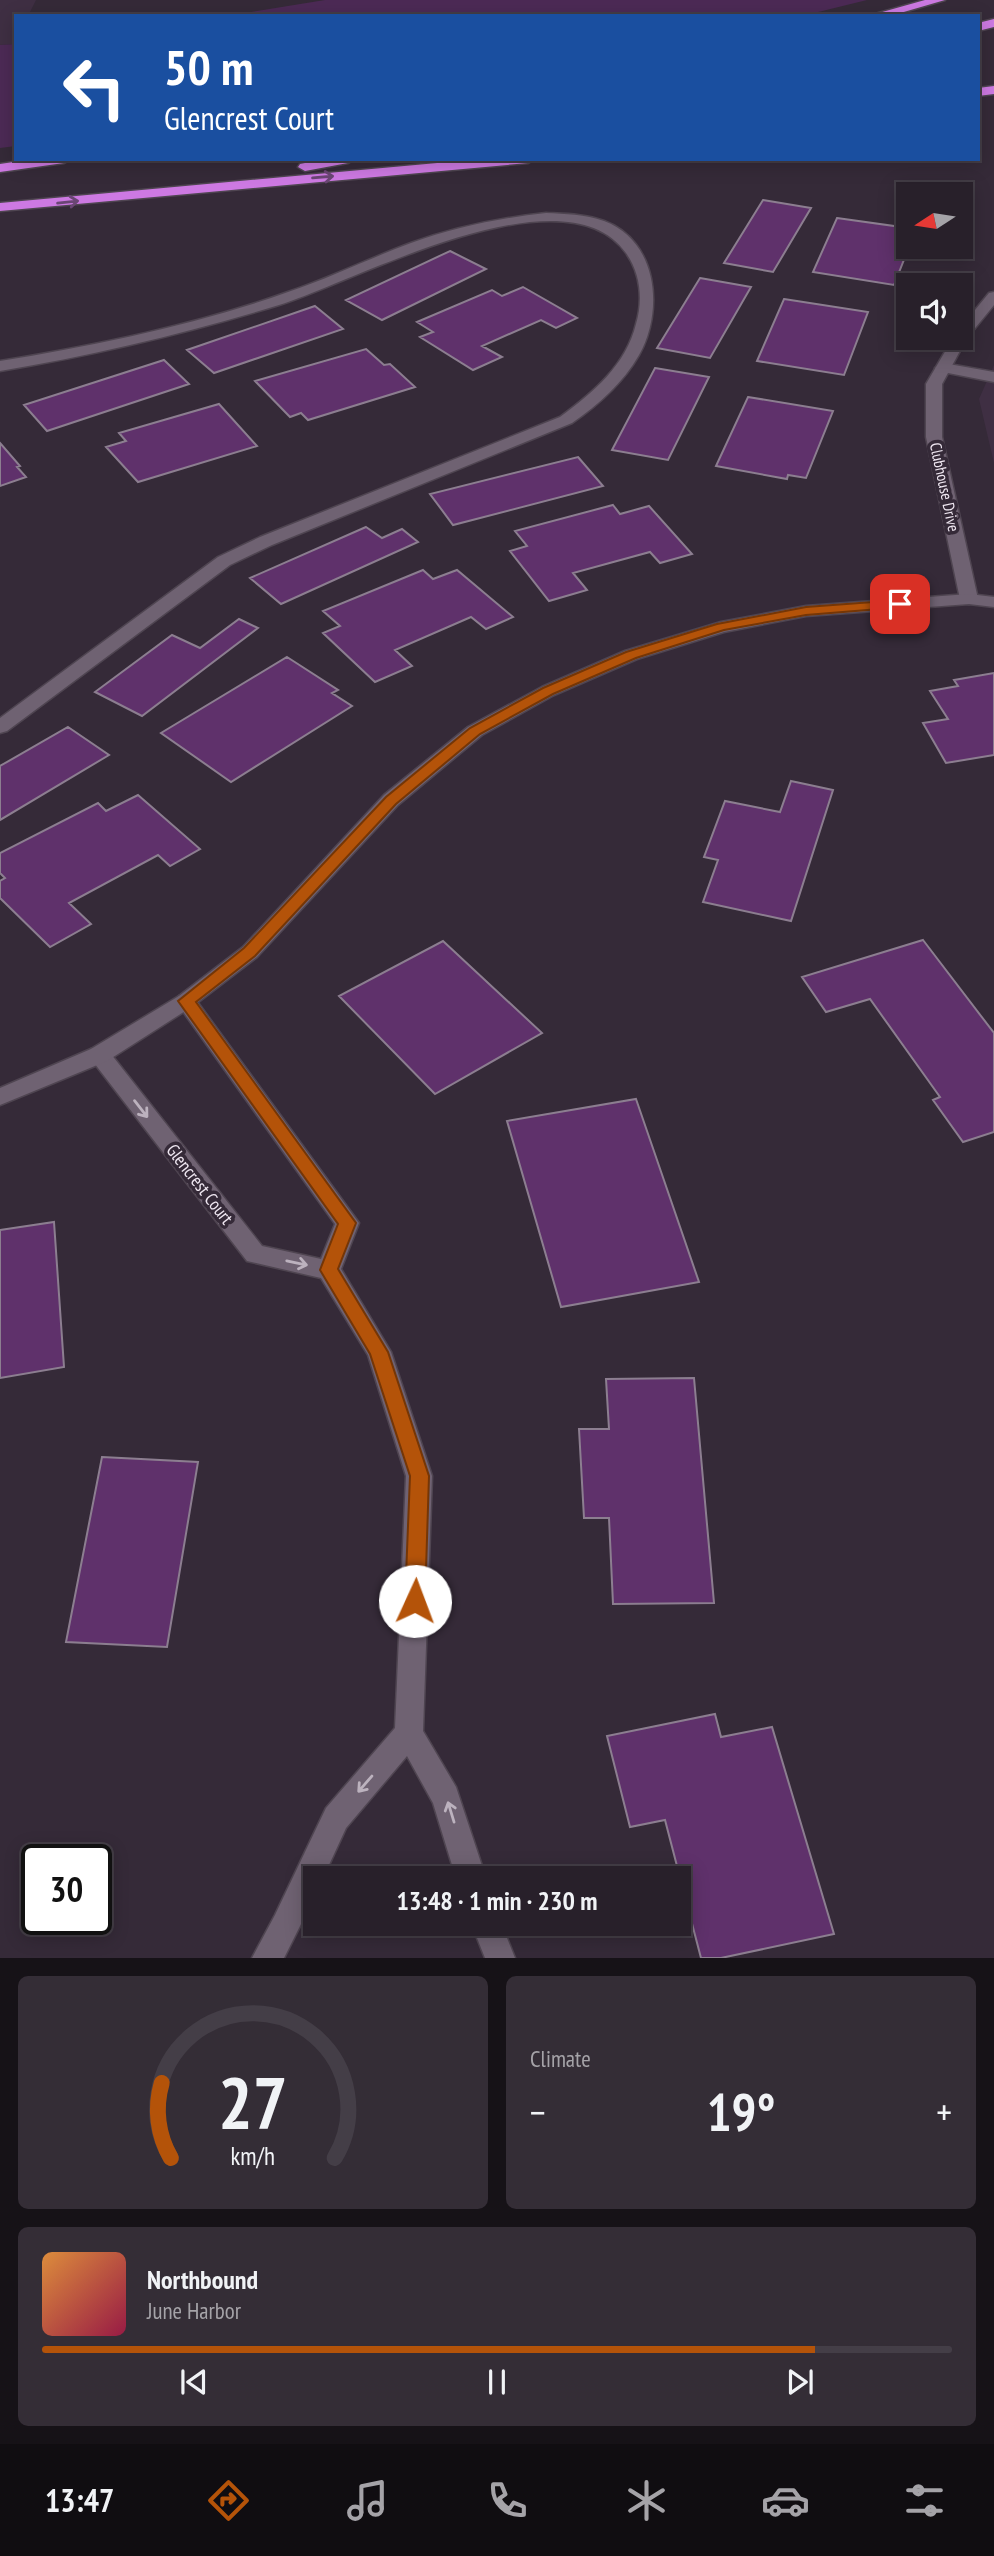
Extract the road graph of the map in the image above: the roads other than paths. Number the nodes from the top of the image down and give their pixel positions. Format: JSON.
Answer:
{"nodes":[{"id":1,"x":939,"y":0,"type":"edge"},
{"id":2,"x":882,"y":14,"type":"edge"},
{"id":3,"x":50,"y":161,"type":"edge"},
{"id":4,"x":336,"y":161,"type":"edge"},
{"id":5,"x":505,"y":161,"type":"edge"},
{"id":6,"x":0,"y":168,"type":"edge"},
{"id":7,"x":158,"y":191,"type":"junction"},
{"id":8,"x":0,"y":207,"type":"edge"},
{"id":9,"x":994,"y":296,"type":"edge"},
{"id":10,"x":973,"y":321,"type":"edge"},
{"id":11,"x":953,"y":350,"type":"edge"},
{"id":12,"x":0,"y":366,"type":"edge"},
{"id":13,"x":943,"y":368,"type":"junction"},
{"id":14,"x":994,"y":377,"type":"edge"},
{"id":15,"x":970,"y":599,"type":"junction"},
{"id":16,"x":994,"y":602,"type":"edge"},
{"id":17,"x":0,"y":727,"type":"edge"},
{"id":18,"x":186,"y":1001,"type":"junction"},
{"id":19,"x":99,"y":1055,"type":"junction"},
{"id":20,"x":0,"y":1097,"type":"edge"},
{"id":21,"x":329,"y":1270,"type":"junction"},
{"id":22,"x":409,"y":1732,"type":"junction"},
{"id":23,"x":467,"y":1866,"type":"edge"},
{"id":24,"x":491,"y":1936,"type":"edge"},
{"id":25,"x":267,"y":1958,"type":"edge"},
{"id":26,"x":500,"y":1958,"type":"edge"}],
"edges":[{"from":1,"to":2,"type":"highway"},
{"from":3,"to":6,"type":"highway"},
{"from":4,"to":7,"type":"highway"},
{"from":7,"to":5,"type":"highway","one_way":true},
{"from":8,"to":7,"type":"highway","one_way":true},
{"from":9,"to":10,"type":"street","name":"Clubhouse Drive"},
{"from":11,"to":13,"type":"street","name":"Clubhouse Drive"},
{"from":12,"to":17,"type":"street"},
{"from":13,"to":14,"type":"street"},
{"from":13,"to":15,"type":"street","name":"Clubhouse Drive"},
{"from":15,"to":16,"type":"street"},
{"from":15,"to":18,"type":"street"},
{"from":18,"to":19,"type":"street"},
{"from":18,"to":21,"type":"street"},
{"from":19,"to":20,"type":"street"},
{"from":19,"to":21,"type":"street","name":"Glencrest Court","one_way":true},
{"from":21,"to":22,"type":"street"},
{"from":23,"to":22,"type":"street","one_way":true},
{"from":22,"to":25,"type":"street","one_way":true},
{"from":24,"to":26,"type":"street"}]}
